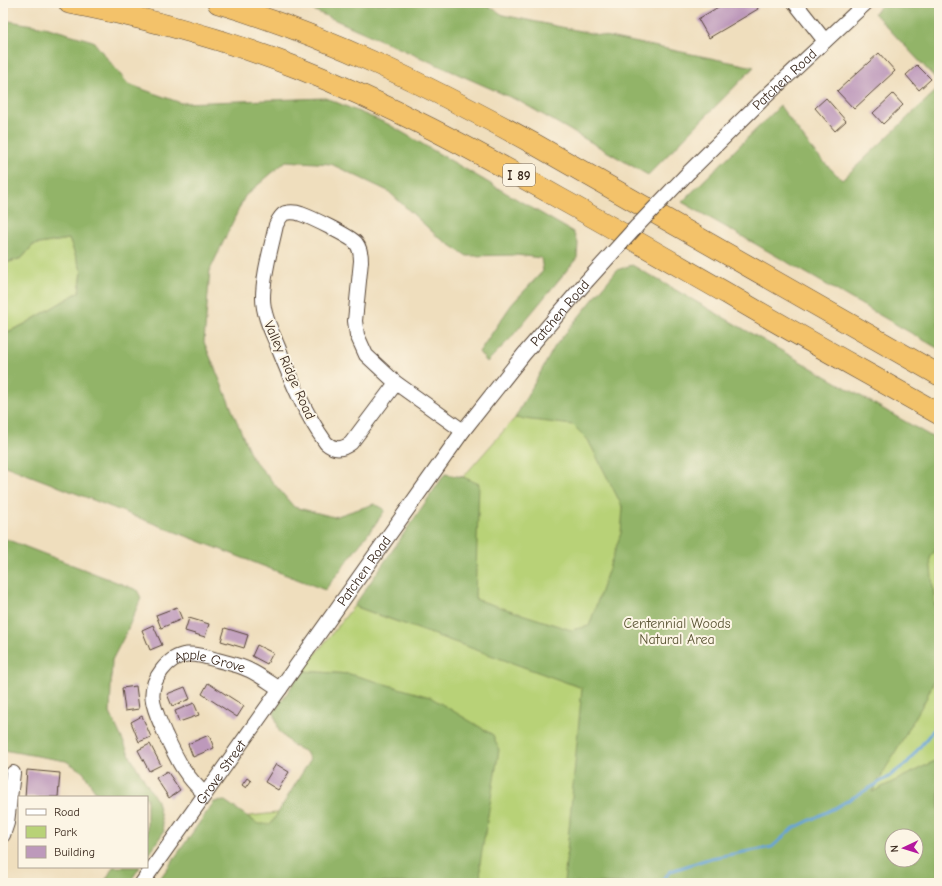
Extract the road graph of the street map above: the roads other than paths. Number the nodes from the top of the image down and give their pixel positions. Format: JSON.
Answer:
{"nodes":[{"id":1,"x":69,"y":3,"type":"edge"},
{"id":2,"x":218,"y":3,"type":"edge"},
{"id":3,"x":795,"y":3,"type":"edge"},
{"id":4,"x":866,"y":3,"type":"edge"},
{"id":5,"x":825,"y":41,"type":"junction"},
{"id":6,"x":939,"y":375,"type":"edge"},
{"id":7,"x":396,"y":383,"type":"junction"},
{"id":8,"x":939,"y":414,"type":"edge"},
{"id":9,"x":463,"y":432,"type":"junction"},
{"id":10,"x":299,"y":662,"type":"joint"},
{"id":11,"x":280,"y":689,"type":"junction"},
{"id":12,"x":13,"y":773,"type":"dead end"},
{"id":13,"x":206,"y":794,"type":"junction"},
{"id":14,"x":3,"y":835,"type":"edge"},
{"id":15,"x":142,"y":883,"type":"edge"}],
"edges":[{"from":1,"to":8,"type":"highway","number":"I 89"},
{"from":2,"to":6,"type":"highway","number":"I 89"},
{"from":3,"to":5,"type":"street"},
{"from":4,"to":5,"type":"street","name":"Patchen Road"},
{"from":5,"to":9,"type":"street","name":"Patchen Road","bridge":true},
{"from":7,"to":7,"type":"street","name":"Valley Ridge Road"},
{"from":7,"to":9,"type":"street","name":"Valley Ridge Road"},
{"from":9,"to":10,"type":"street","name":"Patchen Road"},
{"from":10,"to":11,"type":"street","name":"Grove Street"},
{"from":11,"to":13,"type":"street","name":"Grove Street"},
{"from":11,"to":13,"type":"street","name":"Apple Grove"},
{"from":12,"to":14,"type":"street"},
{"from":13,"to":15,"type":"street","name":"Grove Street"}]}
